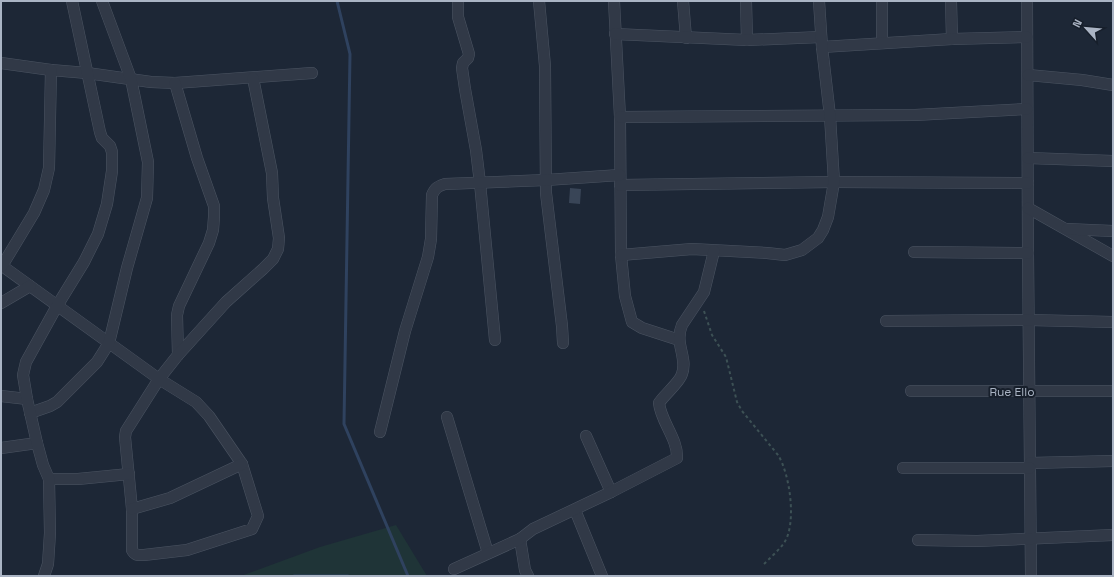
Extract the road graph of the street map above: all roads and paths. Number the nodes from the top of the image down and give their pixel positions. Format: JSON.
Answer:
{"nodes":[{"id":1,"x":72,"y":1,"type":"edge"},
{"id":2,"x":102,"y":1,"type":"edge"},
{"id":3,"x":458,"y":1,"type":"edge"},
{"id":4,"x":539,"y":1,"type":"edge"},
{"id":5,"x":614,"y":1,"type":"edge"},
{"id":6,"x":683,"y":1,"type":"edge"},
{"id":7,"x":746,"y":1,"type":"edge"},
{"id":8,"x":819,"y":1,"type":"edge"},
{"id":9,"x":882,"y":1,"type":"edge"},
{"id":10,"x":951,"y":1,"type":"edge"},
{"id":11,"x":1027,"y":1,"type":"edge"},
{"id":12,"x":615,"y":34,"type":"junction"},
{"id":13,"x":1027,"y":37,"type":"junction"},
{"id":14,"x":686,"y":38,"type":"junction"},
{"id":15,"x":952,"y":39,"type":"junction"},
{"id":16,"x":746,"y":40,"type":"junction"},
{"id":17,"x":821,"y":42,"type":"junction"},
{"id":18,"x":882,"y":44,"type":"junction"},
{"id":19,"x":1,"y":63,"type":"edge"},
{"id":20,"x":51,"y":70,"type":"junction"},
{"id":21,"x":87,"y":73,"type":"junction"},
{"id":22,"x":312,"y":73,"type":"dead end"},
{"id":23,"x":1028,"y":75,"type":"junction"},
{"id":24,"x":253,"y":78,"type":"junction"},
{"id":25,"x":131,"y":79,"type":"junction"},
{"id":26,"x":175,"y":83,"type":"junction"},
{"id":27,"x":1113,"y":84,"type":"edge"},
{"id":28,"x":1028,"y":108,"type":"junction"},
{"id":29,"x":830,"y":116,"type":"junction"},
{"id":30,"x":620,"y":117,"type":"junction"},
{"id":31,"x":1028,"y":158,"type":"junction"},
{"id":32,"x":1113,"y":161,"type":"edge"},
{"id":33,"x":546,"y":180,"type":"junction"},
{"id":34,"x":620,"y":180,"type":"junction"},
{"id":35,"x":834,"y":182,"type":"junction"},
{"id":36,"x":480,"y":183,"type":"junction"},
{"id":37,"x":1028,"y":183,"type":"junction"},
{"id":38,"x":1028,"y":208,"type":"junction"},
{"id":39,"x":1064,"y":229,"type":"junction"},
{"id":40,"x":1113,"y":231,"type":"edge"},
{"id":41,"x":714,"y":251,"type":"junction"},
{"id":42,"x":914,"y":252,"type":"dead end"},
{"id":43,"x":1028,"y":253,"type":"junction"},
{"id":44,"x":621,"y":255,"type":"junction"},
{"id":45,"x":1113,"y":256,"type":"edge"},
{"id":46,"x":2,"y":266,"type":"edge"},
{"id":47,"x":30,"y":286,"type":"junction"},
{"id":48,"x":704,"y":292,"type":"junction"},
{"id":49,"x":1,"y":303,"type":"edge"},
{"id":50,"x":57,"y":306,"type":"junction"},
{"id":51,"x":1029,"y":320,"type":"junction"},
{"id":52,"x":886,"y":321,"type":"dead end"},
{"id":53,"x":1113,"y":322,"type":"edge"},
{"id":54,"x":495,"y":340,"type":"dead end"},
{"id":55,"x":679,"y":340,"type":"junction"},
{"id":56,"x":109,"y":343,"type":"junction"},
{"id":57,"x":563,"y":343,"type":"dead end"},
{"id":58,"x":178,"y":355,"type":"junction"},
{"id":59,"x":159,"y":379,"type":"junction"},
{"id":60,"x":911,"y":391,"type":"dead end"},
{"id":61,"x":1113,"y":391,"type":"edge"},
{"id":62,"x":1030,"y":392,"type":"junction"},
{"id":63,"x":1,"y":396,"type":"edge"},
{"id":64,"x":27,"y":398,"type":"junction"},
{"id":65,"x":30,"y":414,"type":"junction"},
{"id":66,"x":447,"y":417,"type":"dead end"},
{"id":67,"x":380,"y":432,"type":"dead end"},
{"id":68,"x":586,"y":436,"type":"dead end"},
{"id":69,"x":37,"y":443,"type":"junction"},
{"id":70,"x":1,"y":448,"type":"edge"},
{"id":71,"x":1113,"y":461,"type":"edge"},
{"id":72,"x":242,"y":464,"type":"junction"},
{"id":73,"x":1030,"y":466,"type":"junction"},
{"id":74,"x":903,"y":468,"type":"dead end"},
{"id":75,"x":128,"y":474,"type":"junction"},
{"id":76,"x":48,"y":480,"type":"junction"},
{"id":77,"x":611,"y":492,"type":"junction"},
{"id":78,"x":132,"y":509,"type":"junction"},
{"id":79,"x":575,"y":510,"type":"junction"},
{"id":80,"x":1113,"y":535,"type":"edge"},
{"id":81,"x":1031,"y":538,"type":"junction"},
{"id":82,"x":520,"y":539,"type":"junction"},
{"id":83,"x":918,"y":540,"type":"dead end"},
{"id":84,"x":488,"y":553,"type":"junction"},
{"id":85,"x":763,"y":565,"type":"dead end"},
{"id":86,"x":454,"y":569,"type":"dead end"},
{"id":87,"x":44,"y":576,"type":"edge"},
{"id":88,"x":528,"y":576,"type":"edge"},
{"id":89,"x":602,"y":576,"type":"edge"},
{"id":90,"x":1031,"y":576,"type":"edge"}],
"edges":[{"from":1,"to":21,"type":"street"},
{"from":2,"to":25,"type":"street"},
{"from":3,"to":36,"type":"street"},
{"from":4,"to":33,"type":"street"},
{"from":5,"to":12,"type":"street"},
{"from":6,"to":14,"type":"street"},
{"from":7,"to":16,"type":"street"},
{"from":8,"to":17,"type":"street"},
{"from":9,"to":18,"type":"street"},
{"from":10,"to":15,"type":"street"},
{"from":11,"to":13,"type":"street"},
{"from":12,"to":14,"type":"street"},
{"from":12,"to":30,"type":"street"},
{"from":13,"to":15,"type":"street"},
{"from":13,"to":23,"type":"street"},
{"from":14,"to":16,"type":"street"},
{"from":15,"to":18,"type":"street"},
{"from":16,"to":17,"type":"street"},
{"from":17,"to":18,"type":"street"},
{"from":17,"to":29,"type":"street"},
{"from":19,"to":20,"type":"street"},
{"from":20,"to":21,"type":"street"},
{"from":20,"to":46,"type":"street"},
{"from":21,"to":25,"type":"street"},
{"from":21,"to":50,"type":"street"},
{"from":22,"to":24,"type":"street"},
{"from":23,"to":27,"type":"street"},
{"from":23,"to":28,"type":"street"},
{"from":24,"to":26,"type":"street"},
{"from":24,"to":58,"type":"street"},
{"from":25,"to":26,"type":"street"},
{"from":25,"to":56,"type":"street"},
{"from":26,"to":58,"type":"street"},
{"from":28,"to":29,"type":"street"},
{"from":28,"to":31,"type":"street"},
{"from":29,"to":30,"type":"street"},
{"from":29,"to":35,"type":"street"},
{"from":30,"to":34,"type":"street"},
{"from":31,"to":32,"type":"street"},
{"from":31,"to":37,"type":"street"},
{"from":33,"to":34,"type":"street"},
{"from":33,"to":36,"type":"street"},
{"from":33,"to":57,"type":"street"},
{"from":34,"to":35,"type":"street"},
{"from":34,"to":44,"type":"street"},
{"from":35,"to":37,"type":"street"},
{"from":35,"to":41,"type":"street"},
{"from":36,"to":54,"type":"street"},
{"from":36,"to":67,"type":"street"},
{"from":37,"to":38,"type":"street"},
{"from":38,"to":39,"type":"street"},
{"from":38,"to":43,"type":"street"},
{"from":39,"to":40,"type":"street"},
{"from":39,"to":45,"type":"street"},
{"from":41,"to":44,"type":"street"},
{"from":41,"to":48,"type":"street"},
{"from":42,"to":43,"type":"street"},
{"from":43,"to":51,"type":"street"},
{"from":44,"to":55,"type":"street"},
{"from":46,"to":47,"type":"street"},
{"from":47,"to":49,"type":"street"},
{"from":47,"to":50,"type":"street"},
{"from":48,"to":55,"type":"street"},
{"from":48,"to":85,"type":"path"},
{"from":50,"to":56,"type":"street"},
{"from":50,"to":64,"type":"street"},
{"from":51,"to":52,"type":"street"},
{"from":51,"to":53,"type":"street"},
{"from":51,"to":62,"type":"street"},
{"from":55,"to":77,"type":"street"},
{"from":56,"to":59,"type":"street"},
{"from":56,"to":65,"type":"street"},
{"from":58,"to":59,"type":"street"},
{"from":59,"to":72,"type":"street"},
{"from":59,"to":75,"type":"street"},
{"from":60,"to":62,"type":"street","name":"Rue Ello"},
{"from":61,"to":62,"type":"street","name":"Rue Ello"},
{"from":62,"to":73,"type":"street"},
{"from":63,"to":64,"type":"street"},
{"from":64,"to":65,"type":"street"},
{"from":65,"to":69,"type":"street"},
{"from":66,"to":84,"type":"street"},
{"from":68,"to":77,"type":"street"},
{"from":69,"to":70,"type":"street"},
{"from":69,"to":76,"type":"street"},
{"from":71,"to":73,"type":"street"},
{"from":72,"to":78,"type":"street"},
{"from":72,"to":78,"type":"street"},
{"from":73,"to":74,"type":"street"},
{"from":73,"to":81,"type":"street"},
{"from":75,"to":76,"type":"street"},
{"from":75,"to":78,"type":"street"},
{"from":76,"to":87,"type":"street"},
{"from":77,"to":79,"type":"street"},
{"from":79,"to":82,"type":"street"},
{"from":79,"to":89,"type":"street"},
{"from":80,"to":81,"type":"street"},
{"from":81,"to":83,"type":"street"},
{"from":81,"to":90,"type":"street"},
{"from":82,"to":84,"type":"street"},
{"from":82,"to":88,"type":"street"},
{"from":84,"to":86,"type":"street"}]}
